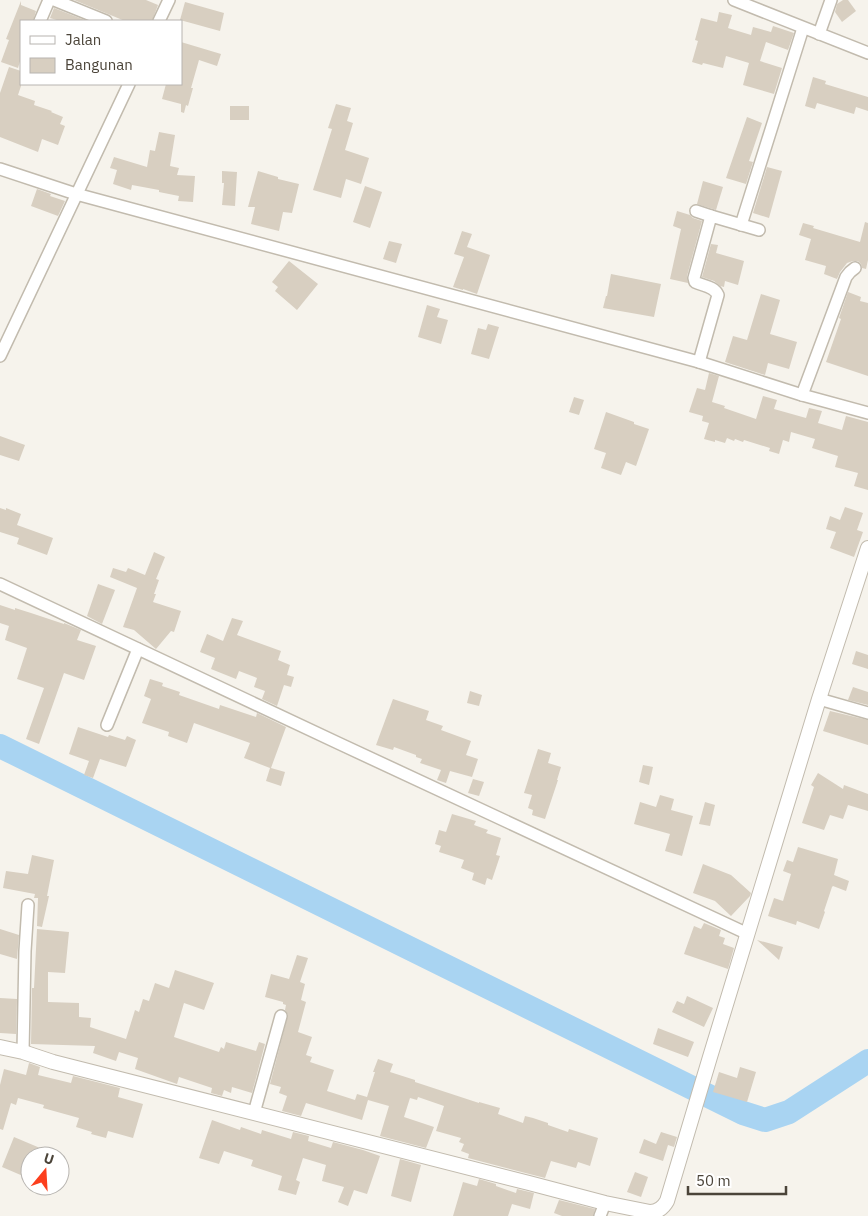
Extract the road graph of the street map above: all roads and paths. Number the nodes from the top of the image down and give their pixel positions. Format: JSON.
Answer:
{"nodes":[{"id":1,"x":49,"y":0,"type":"edge"},
{"id":2,"x":54,"y":0,"type":"edge"},
{"id":3,"x":169,"y":0,"type":"edge"},
{"id":4,"x":734,"y":0,"type":"edge"},
{"id":5,"x":831,"y":0,"type":"edge"},
{"id":6,"x":40,"y":20,"type":"edge"},
{"id":7,"x":102,"y":20,"type":"edge"},
{"id":8,"x":159,"y":20,"type":"edge"},
{"id":9,"x":803,"y":28,"type":"junction"},
{"id":10,"x":820,"y":34,"type":"junction"},
{"id":11,"x":868,"y":53,"type":"edge"},
{"id":12,"x":129,"y":85,"type":"edge"},
{"id":13,"x":0,"y":169,"type":"edge"},
{"id":14,"x":76,"y":194,"type":"junction"},
{"id":15,"x":696,"y":211,"type":"dead end"},
{"id":16,"x":711,"y":216,"type":"junction"},
{"id":17,"x":741,"y":225,"type":"junction"},
{"id":18,"x":759,"y":230,"type":"dead end"},
{"id":19,"x":855,"y":268,"type":"dead end"},
{"id":20,"x":0,"y":356,"type":"edge"},
{"id":21,"x":699,"y":362,"type":"junction"},
{"id":22,"x":802,"y":395,"type":"junction"},
{"id":23,"x":868,"y":413,"type":"edge"},
{"id":24,"x":868,"y":548,"type":"edge"},
{"id":25,"x":0,"y":584,"type":"edge"},
{"id":26,"x":138,"y":649,"type":"junction"},
{"id":27,"x":819,"y":699,"type":"junction"},
{"id":28,"x":868,"y":713,"type":"edge"},
{"id":29,"x":107,"y":725,"type":"dead end"},
{"id":30,"x":28,"y":905,"type":"dead end"},
{"id":31,"x":748,"y":934,"type":"junction"},
{"id":32,"x":281,"y":1016,"type":"dead end"},
{"id":33,"x":0,"y":1047,"type":"edge"},
{"id":34,"x":23,"y":1052,"type":"junction"},
{"id":35,"x":254,"y":1113,"type":"junction"},
{"id":36,"x":602,"y":1210,"type":"edge"}],
"edges":[{"from":1,"to":6,"type":"street"},
{"from":2,"to":7,"type":"street"},
{"from":3,"to":8,"type":"street"},
{"from":4,"to":9,"type":"street"},
{"from":5,"to":10,"type":"street"},
{"from":9,"to":10,"type":"street"},
{"from":9,"to":17,"type":"street"},
{"from":10,"to":11,"type":"street"},
{"from":12,"to":14,"type":"street"},
{"from":13,"to":14,"type":"street"},
{"from":14,"to":20,"type":"street"},
{"from":14,"to":21,"type":"street"},
{"from":15,"to":16,"type":"street"},
{"from":16,"to":17,"type":"street"},
{"from":16,"to":21,"type":"street"},
{"from":17,"to":18,"type":"street"},
{"from":19,"to":22,"type":"street"},
{"from":21,"to":22,"type":"street"},
{"from":22,"to":23,"type":"street"},
{"from":24,"to":27,"type":"street"},
{"from":25,"to":26,"type":"street"},
{"from":26,"to":29,"type":"street"},
{"from":26,"to":31,"type":"street"},
{"from":27,"to":28,"type":"street"},
{"from":27,"to":31,"type":"street"},
{"from":30,"to":34,"type":"street"},
{"from":31,"to":36,"type":"street"},
{"from":32,"to":35,"type":"street"},
{"from":33,"to":34,"type":"street"},
{"from":34,"to":35,"type":"street"},
{"from":35,"to":36,"type":"street"}]}
